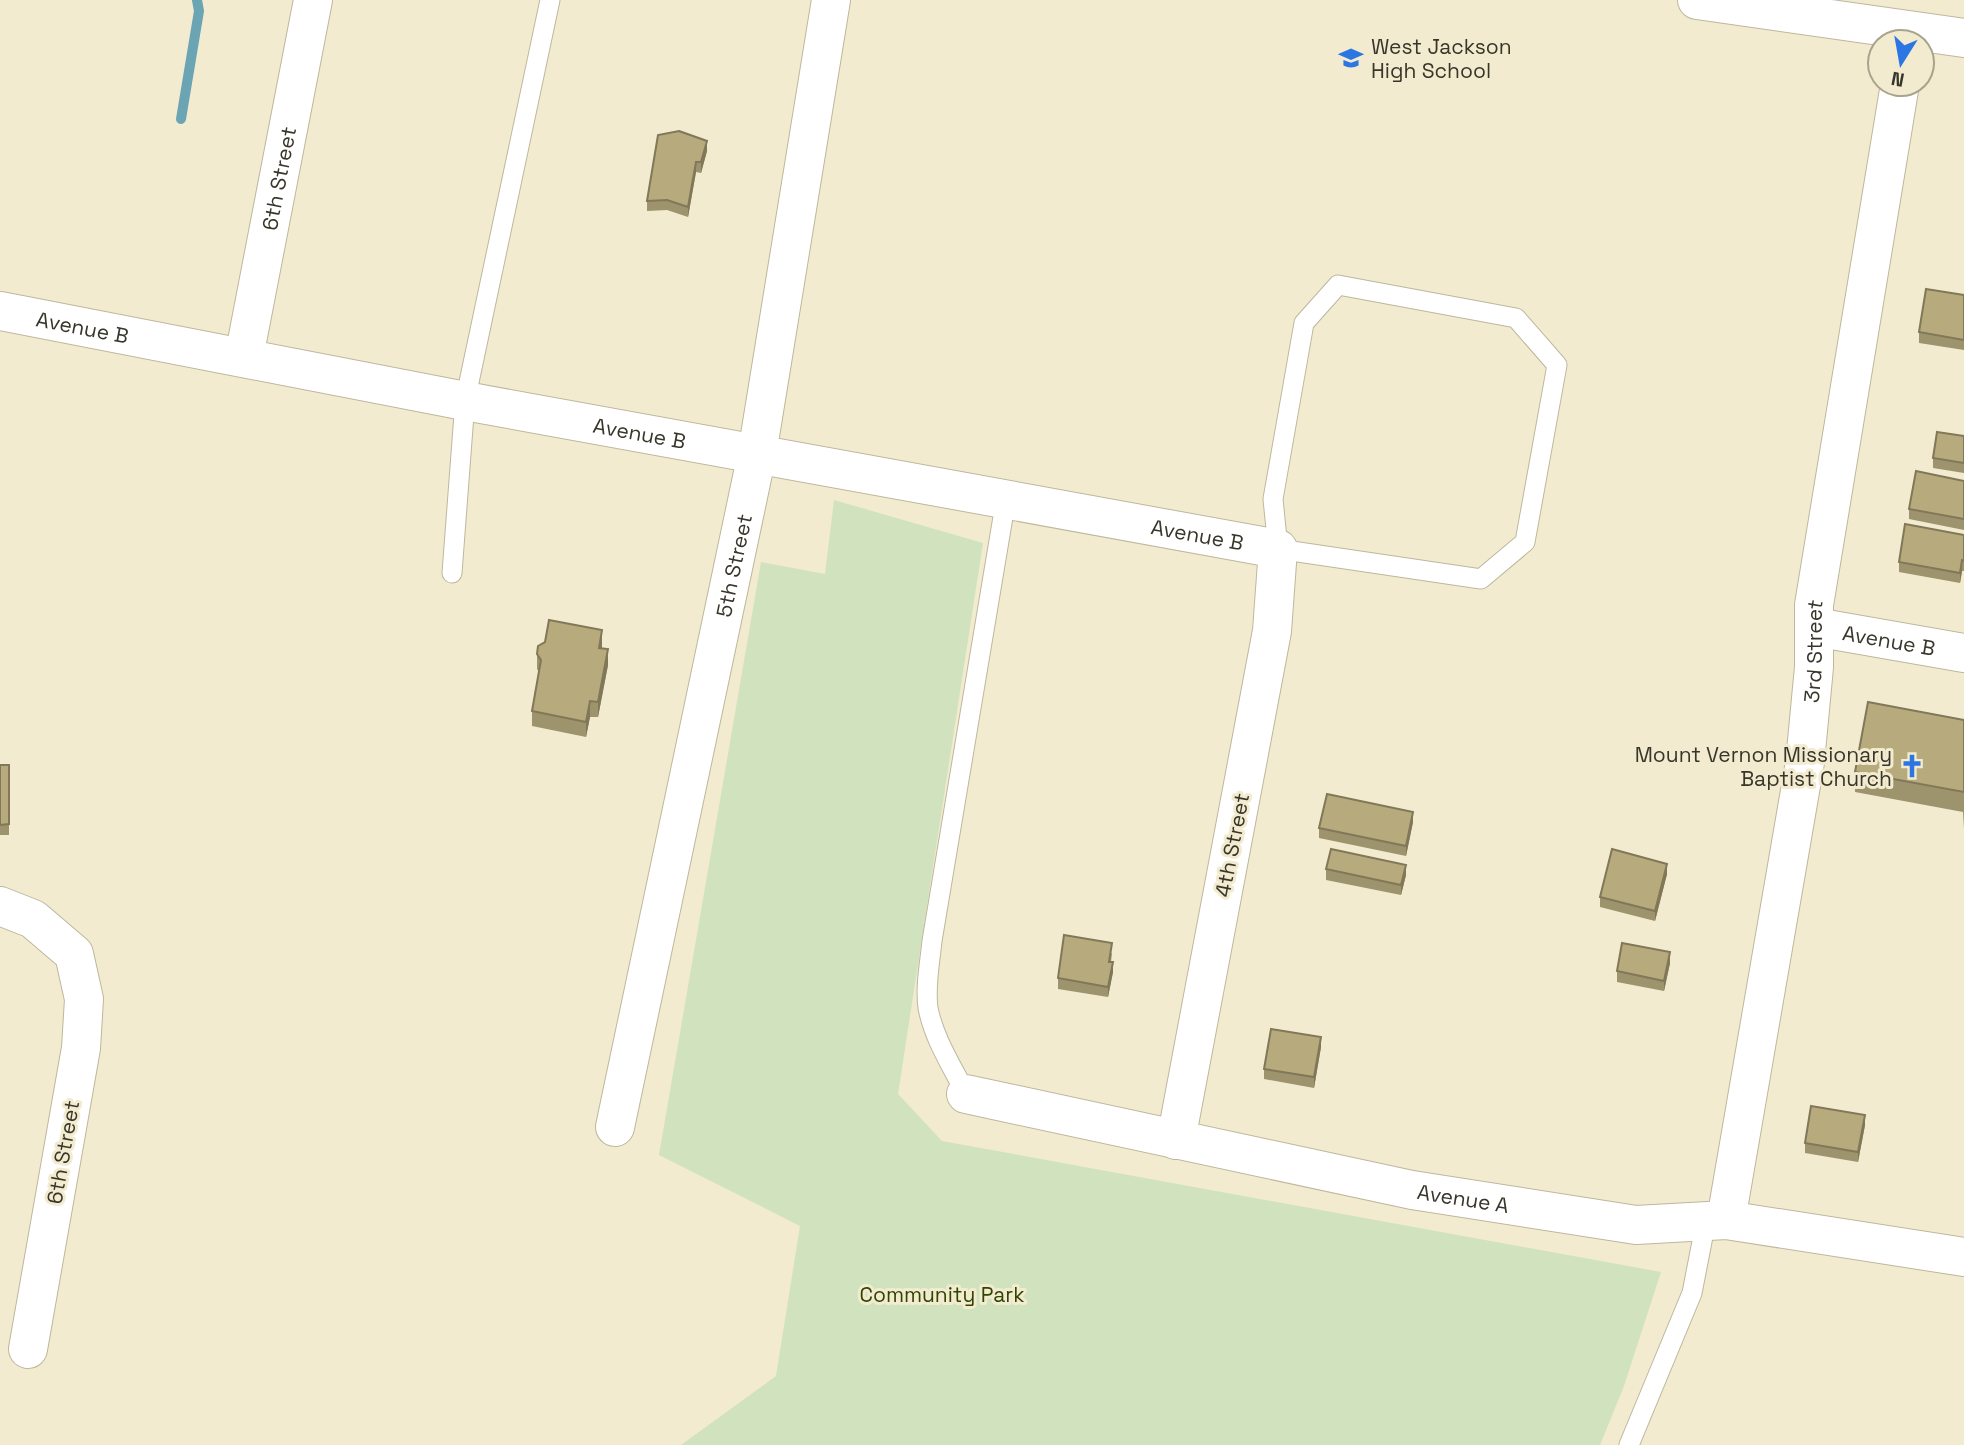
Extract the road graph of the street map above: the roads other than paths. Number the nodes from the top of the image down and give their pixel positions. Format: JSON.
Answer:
{"nodes":[{"id":1,"x":313,"y":0,"type":"edge"},
{"id":2,"x":550,"y":0,"type":"edge"},
{"id":3,"x":831,"y":0,"type":"edge"},
{"id":4,"x":1697,"y":0,"type":"edge"},
{"id":5,"x":1910,"y":24,"type":"edge"},
{"id":6,"x":1964,"y":38,"type":"edge"},
{"id":7,"x":1898,"y":98,"type":"edge"},
{"id":8,"x":0,"y":311,"type":"edge"},
{"id":9,"x":244,"y":357,"type":"junction"},
{"id":10,"x":465,"y":401,"type":"junction"},
{"id":11,"x":757,"y":454,"type":"junction"},
{"id":12,"x":1006,"y":499,"type":"junction"},
{"id":13,"x":1278,"y":549,"type":"junction"},
{"id":14,"x":452,"y":573,"type":"dead end"},
{"id":15,"x":1815,"y":627,"type":"junction"},
{"id":16,"x":1964,"y":653,"type":"edge"},
{"id":17,"x":0,"y":906,"type":"edge"},
{"id":18,"x":966,"y":1094,"type":"joint"},
{"id":19,"x":615,"y":1127,"type":"dead end"},
{"id":20,"x":1176,"y":1140,"type":"junction"},
{"id":21,"x":1716,"y":1221,"type":"junction"},
{"id":22,"x":1964,"y":1257,"type":"edge"},
{"id":23,"x":28,"y":1349,"type":"dead end"},
{"id":24,"x":1629,"y":1445,"type":"edge"}],
"edges":[{"from":1,"to":9,"type":"street","name":"6th Street"},
{"from":2,"to":10,"type":"lane"},
{"from":3,"to":11,"type":"street","name":"5th Street"},
{"from":4,"to":5,"type":"street"},
{"from":5,"to":6,"type":"street"},
{"from":7,"to":15,"type":"street","name":"3rd Street"},
{"from":8,"to":9,"type":"street","name":"Avenue B"},
{"from":9,"to":10,"type":"street","name":"Avenue B"},
{"from":10,"to":11,"type":"street","name":"Avenue B"},
{"from":10,"to":14,"type":"lane"},
{"from":11,"to":12,"type":"street","name":"Avenue B"},
{"from":11,"to":19,"type":"street","name":"5th Street"},
{"from":12,"to":13,"type":"street","name":"Avenue B"},
{"from":12,"to":18,"type":"lane"},
{"from":13,"to":13,"type":"lane"},
{"from":13,"to":20,"type":"street","name":"4th Street"},
{"from":15,"to":16,"type":"street","name":"Avenue B"},
{"from":15,"to":21,"type":"street","name":"3rd Street"},
{"from":17,"to":23,"type":"street","name":"6th Street"},
{"from":18,"to":20,"type":"street","name":"Avenue A"},
{"from":20,"to":21,"type":"street","name":"Avenue A"},
{"from":21,"to":22,"type":"street","name":"Avenue A"},
{"from":21,"to":24,"type":"lane"}]}
